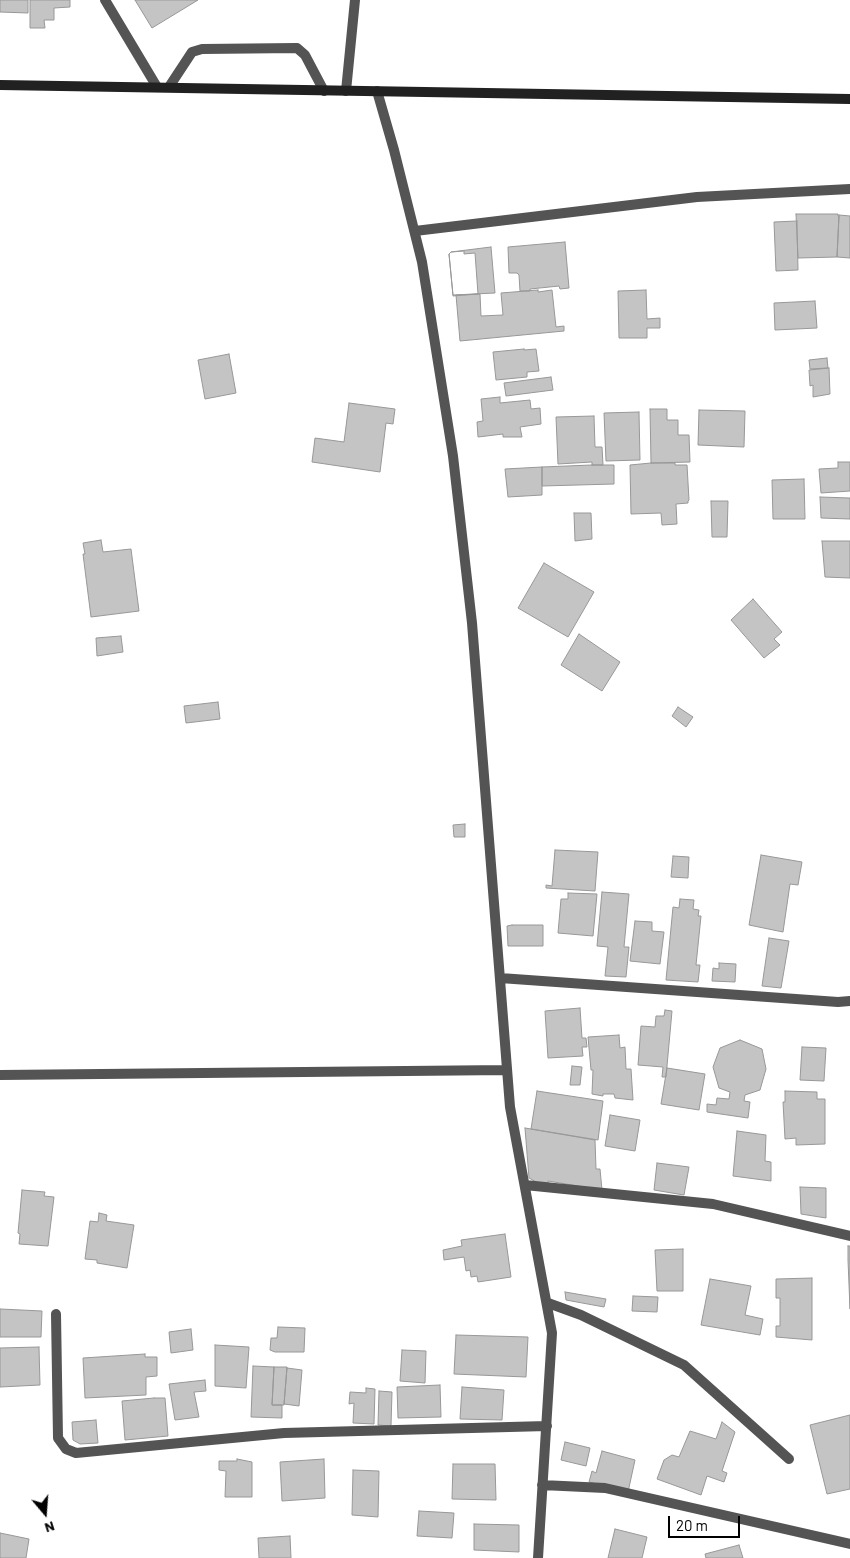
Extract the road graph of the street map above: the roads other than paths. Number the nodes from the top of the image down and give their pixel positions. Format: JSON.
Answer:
{"nodes":[{"id":1,"x":105,"y":0,"type":"edge"},
{"id":2,"x":355,"y":0,"type":"edge"},
{"id":3,"x":0,"y":84,"type":"edge"},
{"id":4,"x":157,"y":87,"type":"junction"},
{"id":5,"x":169,"y":87,"type":"junction"},
{"id":6,"x":324,"y":91,"type":"junction"},
{"id":7,"x":346,"y":91,"type":"junction"},
{"id":8,"x":377,"y":91,"type":"junction"},
{"id":9,"x":850,"y":99,"type":"edge"},
{"id":10,"x":850,"y":189,"type":"edge"},
{"id":11,"x":414,"y":231,"type":"junction"},
{"id":12,"x":500,"y":978,"type":"junction"},
{"id":13,"x":850,"y":1001,"type":"edge"},
{"id":14,"x":507,"y":1070,"type":"junction"},
{"id":15,"x":0,"y":1075,"type":"edge"},
{"id":16,"x":525,"y":1185,"type":"junction"},
{"id":17,"x":850,"y":1236,"type":"edge"},
{"id":18,"x":548,"y":1303,"type":"junction"},
{"id":19,"x":56,"y":1314,"type":"dead end"},
{"id":20,"x":547,"y":1426,"type":"junction"},
{"id":21,"x":789,"y":1459,"type":"dead end"},
{"id":22,"x":542,"y":1486,"type":"junction"},
{"id":23,"x":850,"y":1544,"type":"edge"},
{"id":24,"x":538,"y":1558,"type":"edge"}],
"edges":[{"from":1,"to":4,"type":"street"},
{"from":2,"to":7,"type":"street"},
{"from":3,"to":4,"type":"street"},
{"from":4,"to":5,"type":"street"},
{"from":5,"to":6,"type":"street"},
{"from":5,"to":6,"type":"street"},
{"from":6,"to":7,"type":"street"},
{"from":7,"to":8,"type":"street"},
{"from":8,"to":9,"type":"street"},
{"from":8,"to":11,"type":"street"},
{"from":10,"to":11,"type":"street"},
{"from":11,"to":12,"type":"street"},
{"from":12,"to":13,"type":"street"},
{"from":12,"to":14,"type":"street"},
{"from":14,"to":15,"type":"street"},
{"from":14,"to":16,"type":"street"},
{"from":16,"to":17,"type":"street"},
{"from":16,"to":18,"type":"street"},
{"from":18,"to":20,"type":"street"},
{"from":18,"to":21,"type":"street"},
{"from":19,"to":20,"type":"street"},
{"from":20,"to":22,"type":"street"},
{"from":22,"to":23,"type":"street"},
{"from":22,"to":24,"type":"street"}]}
